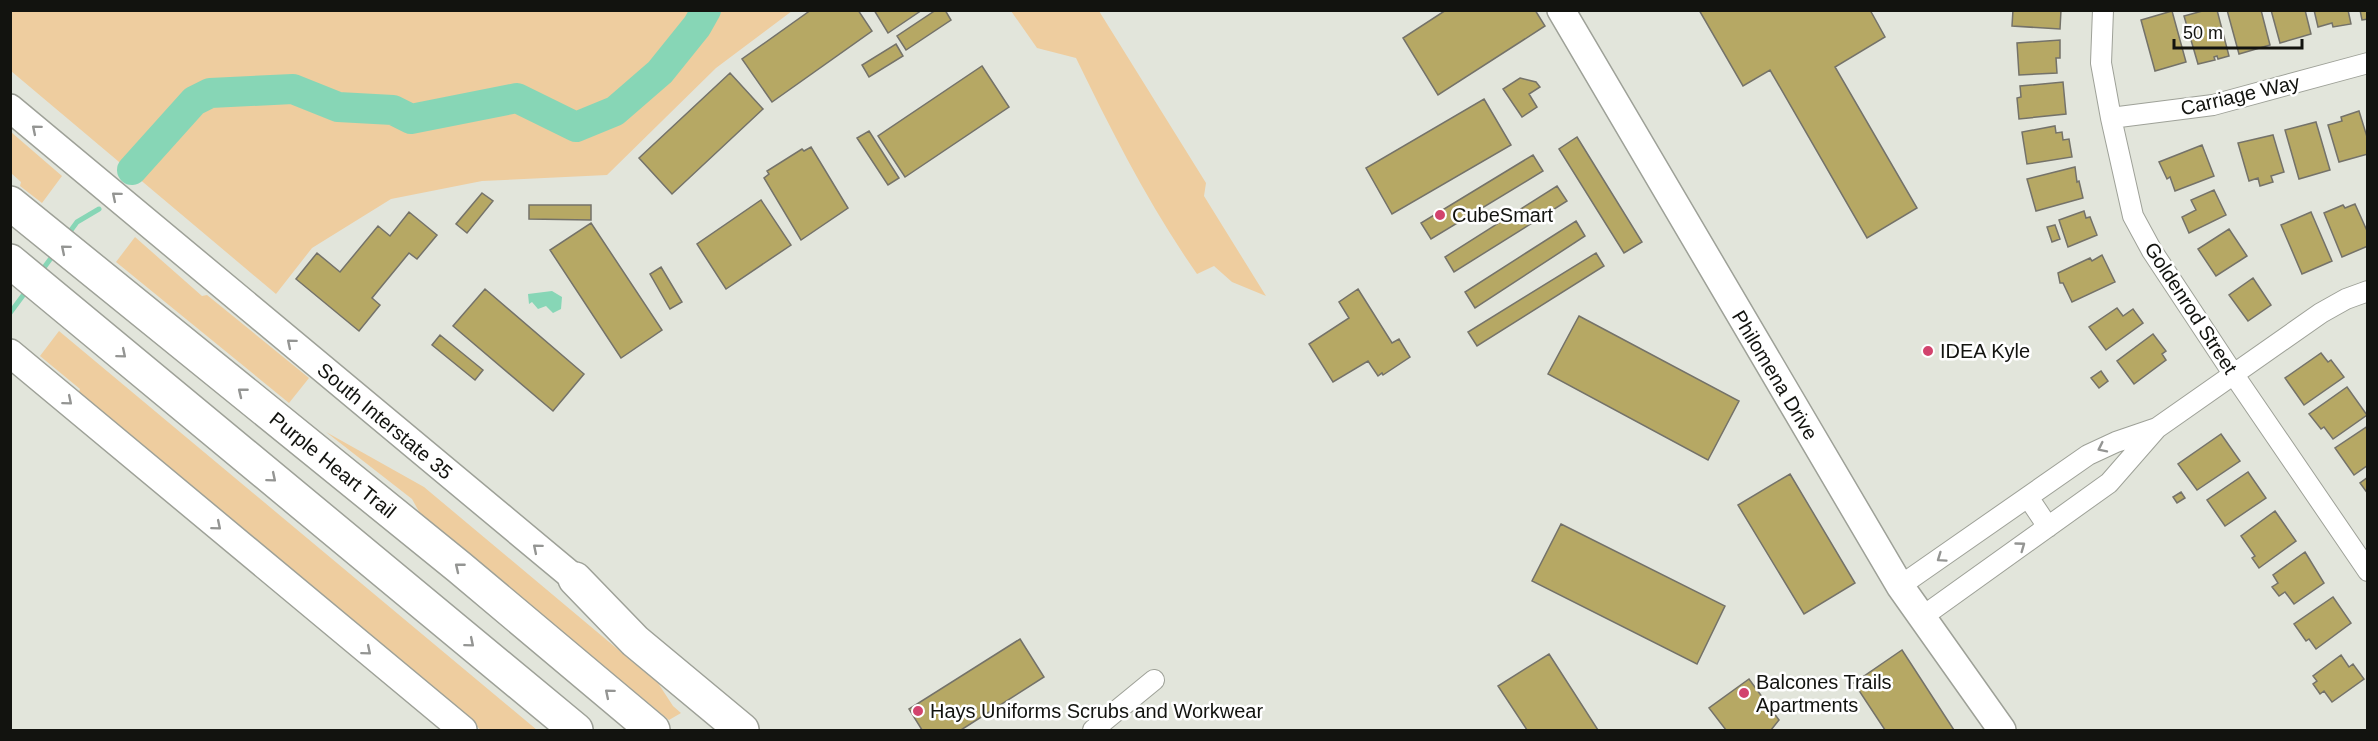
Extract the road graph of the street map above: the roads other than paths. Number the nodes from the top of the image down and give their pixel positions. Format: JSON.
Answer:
{"nodes":[{"id":1,"x":1561,"y":10,"type":"edge"},
{"id":2,"x":2103,"y":10,"type":"edge"},
{"id":3,"x":2367,"y":63,"type":"edge"},
{"id":4,"x":10,"y":108,"type":"edge"},
{"id":5,"x":2111,"y":118,"type":"junction"},
{"id":6,"x":19,"y":210,"type":"edge"},
{"id":7,"x":10,"y":261,"type":"edge"},
{"id":8,"x":2367,"y":291,"type":"edge"},
{"id":9,"x":17,"y":358,"type":"edge"},
{"id":10,"x":2234,"y":375,"type":"junction"},
{"id":11,"x":2157,"y":428,"type":"junction"},
{"id":12,"x":2028,"y":497,"type":"junction"},
{"id":13,"x":2048,"y":527,"type":"junction"},
{"id":14,"x":2367,"y":571,"type":"edge"},
{"id":15,"x":574,"y":579,"type":"junction"},
{"id":16,"x":1900,"y":586,"type":"junction"},
{"id":17,"x":1922,"y":617,"type":"junction"},
{"id":18,"x":1154,"y":680,"type":"dead end"},
{"id":19,"x":463,"y":730,"type":"edge"},
{"id":20,"x":576,"y":730,"type":"edge"},
{"id":21,"x":653,"y":730,"type":"edge"},
{"id":22,"x":742,"y":730,"type":"edge"},
{"id":23,"x":762,"y":730,"type":"edge"},
{"id":24,"x":1093,"y":730,"type":"edge"},
{"id":25,"x":2002,"y":730,"type":"edge"}],
"edges":[{"from":1,"to":16,"type":"main road","name":"Philomena Drive"},
{"from":2,"to":5,"type":"street","name":"Goldenrod Street"},
{"from":3,"to":5,"type":"street","name":"Carriage Way"},
{"from":15,"to":4,"type":"main road","name":"South Interstate 35","one_way":true},
{"from":5,"to":10,"type":"street","name":"Goldenrod Street"},
{"from":21,"to":6,"type":"highway","name":"Purple Heart Trail","one_way":true},
{"from":7,"to":20,"type":"highway","one_way":true},
{"from":8,"to":10,"type":"street"},
{"from":9,"to":19,"type":"main road","one_way":true},
{"from":10,"to":11,"type":"street"},
{"from":10,"to":14,"type":"street","name":"Goldenrod Street"},
{"from":11,"to":12,"type":"street","one_way":true},
{"from":11,"to":13,"type":"street"},
{"from":12,"to":13,"type":"street"},
{"from":12,"to":16,"type":"street","one_way":true},
{"from":17,"to":13,"type":"street","one_way":true},
{"from":15,"to":22,"type":"highway"},
{"from":15,"to":23,"type":"main road","name":"South Interstate 35"},
{"from":16,"to":17,"type":"main road","name":"Philomena Drive"},
{"from":17,"to":25,"type":"main road","name":"Philomena Drive"},
{"from":18,"to":24,"type":"street"}]}
